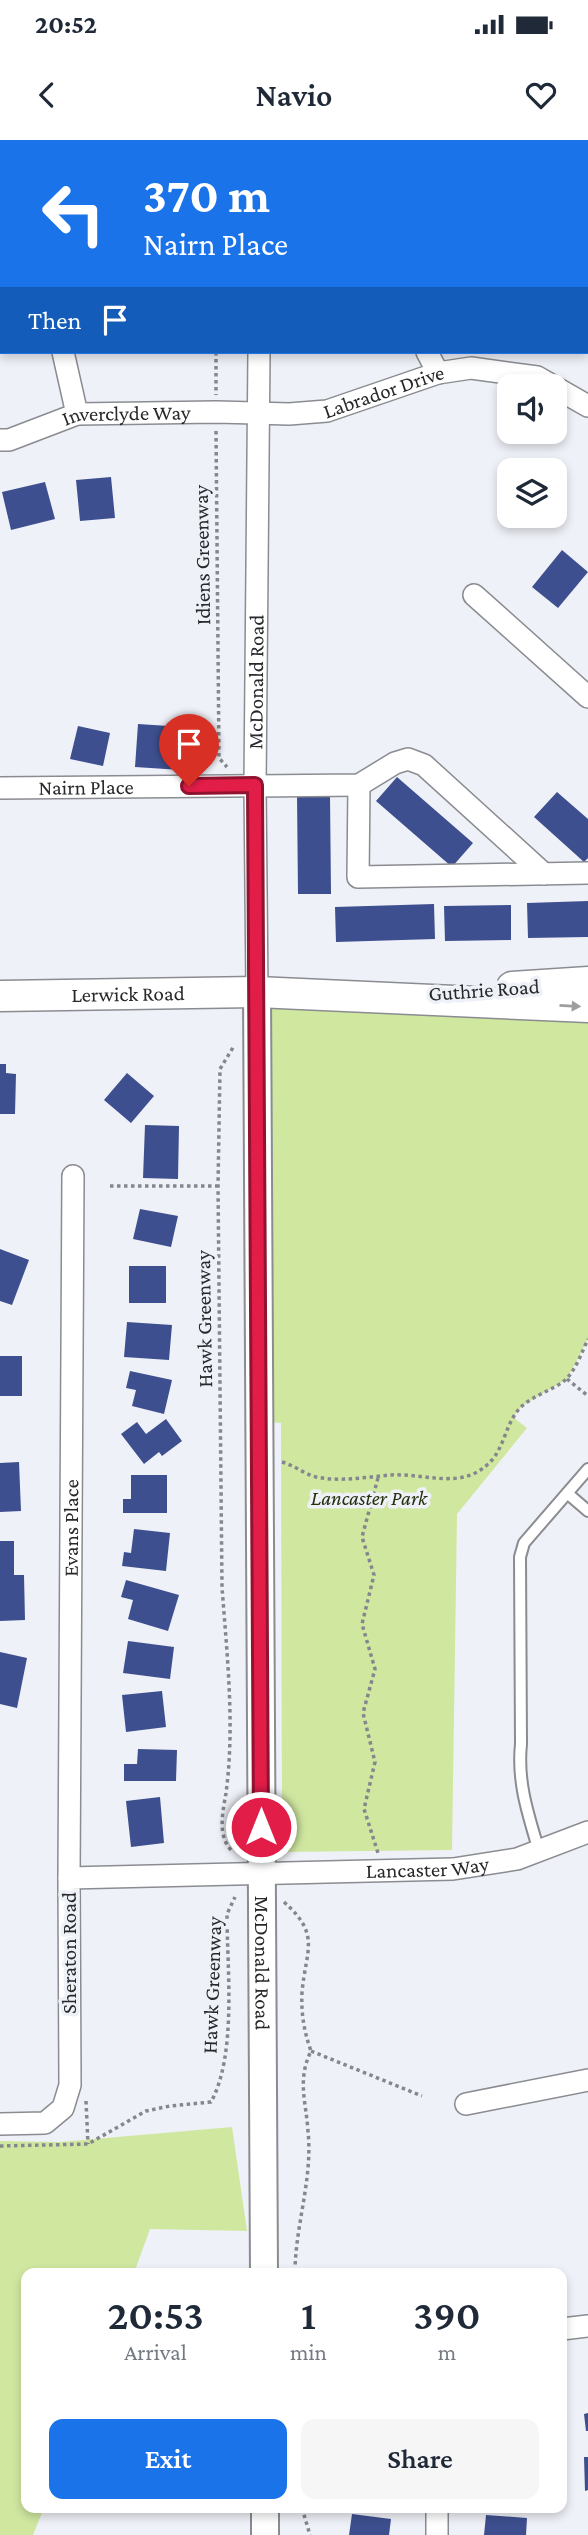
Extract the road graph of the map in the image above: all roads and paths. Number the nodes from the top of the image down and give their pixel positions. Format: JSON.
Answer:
{"nodes":[{"id":1,"x":63,"y":354,"type":"edge"},
{"id":2,"x":216,"y":354,"type":"edge"},
{"id":3,"x":259,"y":354,"type":"edge"},
{"id":4,"x":427,"y":354,"type":"edge"},
{"id":5,"x":438,"y":373,"type":"junction"},
{"id":6,"x":588,"y":406,"type":"edge"},
{"id":7,"x":216,"y":412,"type":"junction"},
{"id":8,"x":257,"y":413,"type":"junction"},
{"id":9,"x":77,"y":414,"type":"junction"},
{"id":10,"x":0,"y":440,"type":"edge"},
{"id":11,"x":474,"y":595,"type":"dead end"},
{"id":12,"x":588,"y":696,"type":"edge"},
{"id":13,"x":219,"y":758,"type":"dead end"},
{"id":14,"x":255,"y":785,"type":"junction"},
{"id":15,"x":359,"y":785,"type":"junction"},
{"id":16,"x":0,"y":788,"type":"edge"},
{"id":17,"x":588,"y":873,"type":"edge"},
{"id":18,"x":544,"y":874,"type":"junction"},
{"id":19,"x":588,"y":982,"type":"edge"},
{"id":20,"x":257,"y":992,"type":"junction"},
{"id":21,"x":0,"y":996,"type":"edge"},
{"id":22,"x":379,"y":997,"type":"junction"},
{"id":23,"x":588,"y":1007,"type":"edge"},
{"id":24,"x":234,"y":1045,"type":"dead end"},
{"id":25,"x":73,"y":1176,"type":"dead end"},
{"id":26,"x":110,"y":1186,"type":"dead end"},
{"id":27,"x":218,"y":1186,"type":"junction"},
{"id":28,"x":588,"y":1339,"type":"edge"},
{"id":29,"x":567,"y":1379,"type":"junction"},
{"id":30,"x":588,"y":1396,"type":"edge"},
{"id":31,"x":259,"y":1457,"type":"junction"},
{"id":32,"x":588,"y":1469,"type":"edge"},
{"id":33,"x":377,"y":1478,"type":"junction"},
{"id":34,"x":567,"y":1493,"type":"junction"},
{"id":35,"x":588,"y":1511,"type":"edge"},
{"id":36,"x":588,"y":1832,"type":"edge"},
{"id":37,"x":231,"y":1850,"type":"dead end"},
{"id":38,"x":539,"y":1851,"type":"junction"},
{"id":39,"x":379,"y":1859,"type":"dead end"},
{"id":40,"x":261,"y":1873,"type":"junction"},
{"id":41,"x":69,"y":1878,"type":"junction"},
{"id":42,"x":235,"y":1897,"type":"dead end"},
{"id":43,"x":283,"y":1900,"type":"dead end"},
{"id":44,"x":311,"y":2051,"type":"junction"},
{"id":45,"x":588,"y":2080,"type":"edge"},
{"id":46,"x":86,"y":2092,"type":"dead end"},
{"id":47,"x":422,"y":2096,"type":"dead end"},
{"id":48,"x":466,"y":2104,"type":"dead end"},
{"id":49,"x":0,"y":2124,"type":"edge"},
{"id":50,"x":88,"y":2144,"type":"junction"},
{"id":51,"x":0,"y":2146,"type":"edge"},
{"id":52,"x":264,"y":2268,"type":"edge"},
{"id":53,"x":296,"y":2268,"type":"edge"},
{"id":54,"x":588,"y":2326,"type":"edge"},
{"id":55,"x":567,"y":2328,"type":"edge"},
{"id":56,"x":265,"y":2513,"type":"edge"},
{"id":57,"x":303,"y":2513,"type":"edge"},
{"id":58,"x":437,"y":2513,"type":"edge"},
{"id":59,"x":265,"y":2535,"type":"edge"},
{"id":60,"x":310,"y":2535,"type":"edge"},
{"id":61,"x":437,"y":2535,"type":"edge"}],
"edges":[{"from":1,"to":9,"type":"street"},
{"from":2,"to":7,"type":"path","name":"Idiens Greenway"},
{"from":3,"to":8,"type":"street","name":"McDonald Road"},
{"from":4,"to":5,"type":"street"},
{"from":5,"to":6,"type":"street","name":"Labrador Drive"},
{"from":5,"to":8,"type":"street","name":"Labrador Drive"},
{"from":7,"to":8,"type":"street","name":"Inverclyde Way"},
{"from":7,"to":9,"type":"street","name":"Inverclyde Way"},
{"from":7,"to":13,"type":"path","name":"Idiens Greenway"},
{"from":8,"to":14,"type":"street","name":"McDonald Road"},
{"from":9,"to":10,"type":"street","name":"Inverclyde Way"},
{"from":11,"to":12,"type":"street"},
{"from":14,"to":15,"type":"street","name":"Nairn Place"},
{"from":14,"to":16,"type":"street","name":"Nairn Place"},
{"from":14,"to":20,"type":"street","name":"McDonald Road"},
{"from":15,"to":18,"type":"street"},
{"from":15,"to":18,"type":"street"},
{"from":17,"to":18,"type":"street"},
{"from":19,"to":22,"type":"main road","name":"Guthrie Road"},
{"from":20,"to":21,"type":"main road","name":"Lerwick Road"},
{"from":20,"to":22,"type":"main road","name":"Guthrie Road"},
{"from":20,"to":31,"type":"street","name":"McDonald Road"},
{"from":22,"to":23,"type":"main road","name":"Guthrie Road","one_way":true},
{"from":24,"to":27,"type":"path","name":"Hawk Greenway"},
{"from":25,"to":41,"type":"street","name":"Evans Place"},
{"from":26,"to":27,"type":"path"},
{"from":27,"to":37,"type":"path","name":"Hawk Greenway"},
{"from":28,"to":29,"type":"path"},
{"from":29,"to":30,"type":"path"},
{"from":29,"to":33,"type":"path"},
{"from":31,"to":33,"type":"path"},
{"from":31,"to":40,"type":"street","name":"McDonald Road"},
{"from":32,"to":34,"type":"lane"},
{"from":33,"to":39,"type":"path"},
{"from":34,"to":35,"type":"lane"},
{"from":34,"to":38,"type":"lane"},
{"from":36,"to":38,"type":"street","name":"Lancaster Way"},
{"from":38,"to":40,"type":"street","name":"Lancaster Way"},
{"from":40,"to":41,"type":"street","name":"Sheraton Road"},
{"from":40,"to":52,"type":"street","name":"McDonald Road"},
{"from":41,"to":49,"type":"street","name":"Sheraton Road"},
{"from":42,"to":50,"type":"path","name":"Hawk Greenway"},
{"from":43,"to":44,"type":"path"},
{"from":44,"to":47,"type":"path"},
{"from":44,"to":53,"type":"path"},
{"from":45,"to":48,"type":"street"},
{"from":46,"to":50,"type":"path"},
{"from":50,"to":51,"type":"path","name":"Hawk Greenway"},
{"from":54,"to":55,"type":"street"},
{"from":56,"to":59,"type":"street"},
{"from":57,"to":60,"type":"path"},
{"from":58,"to":61,"type":"street"}]}
